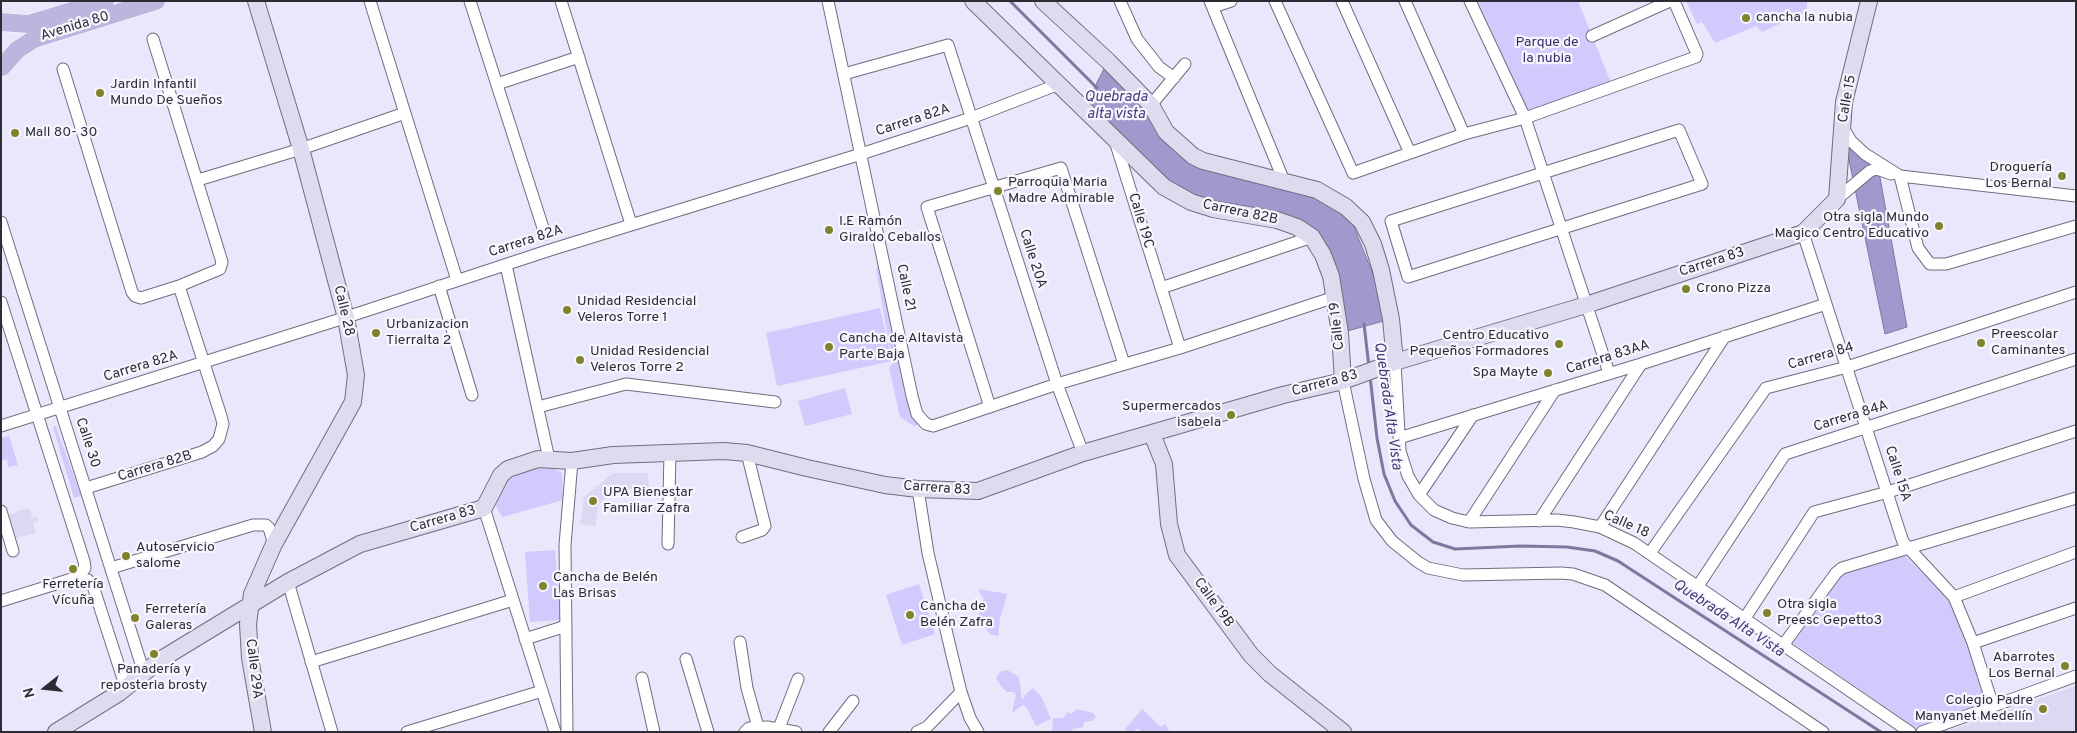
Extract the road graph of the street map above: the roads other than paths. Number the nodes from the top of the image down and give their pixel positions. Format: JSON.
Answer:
{"nodes":[{"id":1,"x":105,"y":1,"type":"edge"},
{"id":2,"x":156,"y":1,"type":"edge"},
{"id":3,"x":256,"y":1,"type":"edge"},
{"id":4,"x":370,"y":1,"type":"edge"},
{"id":5,"x":470,"y":1,"type":"edge"},
{"id":6,"x":561,"y":1,"type":"edge"},
{"id":7,"x":828,"y":1,"type":"edge"},
{"id":8,"x":973,"y":1,"type":"edge"},
{"id":9,"x":1044,"y":1,"type":"edge"},
{"id":10,"x":1120,"y":1,"type":"edge"},
{"id":11,"x":1231,"y":1,"type":"edge"},
{"id":12,"x":1276,"y":1,"type":"edge"},
{"id":13,"x":1342,"y":1,"type":"edge"},
{"id":14,"x":1405,"y":1,"type":"edge"},
{"id":15,"x":1470,"y":1,"type":"edge"},
{"id":16,"x":1670,"y":1,"type":"edge"},
{"id":17,"x":1674,"y":1,"type":"edge"},
{"id":18,"x":1869,"y":1,"type":"edge"},
{"id":19,"x":1212,"y":4,"type":"edge"},
{"id":20,"x":1,"y":22,"type":"edge"},
{"id":21,"x":1592,"y":36,"type":"dead end"},
{"id":22,"x":153,"y":39,"type":"dead end"},
{"id":23,"x":1,"y":46,"type":"edge"},
{"id":24,"x":579,"y":57,"type":"junction"},
{"id":25,"x":1186,"y":64,"type":"dead end"},
{"id":26,"x":2,"y":69,"type":"edge"},
{"id":27,"x":63,"y":69,"type":"dead end"},
{"id":28,"x":844,"y":74,"type":"junction"},
{"id":29,"x":1174,"y":78,"type":"junction"},
{"id":30,"x":497,"y":84,"type":"junction"},
{"id":31,"x":1059,"y":84,"type":"junction"},
{"id":32,"x":1151,"y":105,"type":"junction"},
{"id":33,"x":405,"y":113,"type":"junction"},
{"id":34,"x":971,"y":118,"type":"junction"},
{"id":35,"x":1525,"y":118,"type":"junction"},
{"id":36,"x":1842,"y":126,"type":"junction"},
{"id":37,"x":1464,"y":134,"type":"junction"},
{"id":38,"x":1115,"y":141,"type":"junction"},
{"id":39,"x":301,"y":148,"type":"junction"},
{"id":40,"x":1410,"y":153,"type":"junction"},
{"id":41,"x":861,"y":154,"type":"junction"},
{"id":42,"x":1543,"y":175,"type":"junction"},
{"id":43,"x":1900,"y":176,"type":"junction"},
{"id":44,"x":198,"y":180,"type":"junction"},
{"id":45,"x":1284,"y":181,"type":"junction"},
{"id":46,"x":993,"y":187,"type":"junction"},
{"id":47,"x":2076,"y":196,"type":"edge"},
{"id":48,"x":1837,"y":199,"type":"junction"},
{"id":49,"x":1,"y":222,"type":"edge"},
{"id":50,"x":631,"y":224,"type":"junction"},
{"id":51,"x":2076,"y":226,"type":"edge"},
{"id":52,"x":1297,"y":227,"type":"joint"},
{"id":53,"x":1561,"y":229,"type":"junction"},
{"id":54,"x":1803,"y":233,"type":"junction"},
{"id":55,"x":545,"y":234,"type":"dead end"},
{"id":56,"x":1312,"y":237,"type":"junction"},
{"id":57,"x":506,"y":265,"type":"junction"},
{"id":58,"x":457,"y":280,"type":"junction"},
{"id":59,"x":179,"y":286,"type":"junction"},
{"id":60,"x":439,"y":286,"type":"junction"},
{"id":61,"x":1161,"y":288,"type":"junction"},
{"id":62,"x":2076,"y":292,"type":"edge"},
{"id":63,"x":1335,"y":297,"type":"junction"},
{"id":64,"x":1,"y":302,"type":"edge"},
{"id":65,"x":1586,"y":304,"type":"junction"},
{"id":66,"x":1826,"y":304,"type":"junction"},
{"id":67,"x":346,"y":318,"type":"junction"},
{"id":68,"x":1725,"y":336,"type":"junction"},
{"id":69,"x":1180,"y":348,"type":"junction"},
{"id":70,"x":2076,"y":359,"type":"edge"},
{"id":71,"x":204,"y":362,"type":"junction"},
{"id":72,"x":1124,"y":364,"type":"junction"},
{"id":73,"x":1641,"y":364,"type":"junction"},
{"id":74,"x":1388,"y":365,"type":"junction"},
{"id":75,"x":1847,"y":367,"type":"junction"},
{"id":76,"x":1609,"y":373,"type":"junction"},
{"id":77,"x":1343,"y":381,"type":"junction"},
{"id":78,"x":1057,"y":384,"type":"junction"},
{"id":79,"x":1555,"y":390,"type":"junction"},
{"id":80,"x":472,"y":395,"type":"dead end"},
{"id":81,"x":775,"y":402,"type":"dead end"},
{"id":82,"x":538,"y":406,"type":"junction"},
{"id":83,"x":990,"y":407,"type":"junction"},
{"id":84,"x":60,"y":408,"type":"junction"},
{"id":85,"x":37,"y":415,"type":"junction"},
{"id":86,"x":1473,"y":415,"type":"junction"},
{"id":87,"x":1,"y":426,"type":"edge"},
{"id":88,"x":1866,"y":429,"type":"junction"},
{"id":89,"x":2076,"y":431,"type":"edge"},
{"id":90,"x":1152,"y":434,"type":"junction"},
{"id":91,"x":1399,"y":438,"type":"junction"},
{"id":92,"x":670,"y":452,"type":"junction"},
{"id":93,"x":747,"y":453,"type":"junction"},
{"id":94,"x":1083,"y":453,"type":"junction"},
{"id":95,"x":549,"y":459,"type":"junction"},
{"id":96,"x":572,"y":461,"type":"junction"},
{"id":97,"x":86,"y":488,"type":"junction"},
{"id":98,"x":918,"y":489,"type":"junction"},
{"id":99,"x":1888,"y":492,"type":"junction"},
{"id":100,"x":1419,"y":495,"type":"junction"},
{"id":101,"x":2076,"y":498,"type":"edge"},
{"id":102,"x":484,"y":508,"type":"junction"},
{"id":103,"x":1,"y":511,"type":"edge"},
{"id":104,"x":1539,"y":521,"type":"junction"},
{"id":105,"x":1469,"y":522,"type":"junction"},
{"id":106,"x":1600,"y":527,"type":"junction"},
{"id":107,"x":742,"y":537,"type":"dead end"},
{"id":108,"x":274,"y":544,"type":"junction"},
{"id":109,"x":668,"y":544,"type":"dead end"},
{"id":110,"x":1907,"y":548,"type":"junction"},
{"id":111,"x":13,"y":551,"type":"dead end"},
{"id":112,"x":2076,"y":552,"type":"edge"},
{"id":113,"x":1650,"y":553,"type":"junction"},
{"id":114,"x":111,"y":568,"type":"junction"},
{"id":115,"x":78,"y":577,"type":"junction"},
{"id":116,"x":288,"y":582,"type":"junction"},
{"id":117,"x":1698,"y":586,"type":"junction"},
{"id":118,"x":1954,"y":597,"type":"junction"},
{"id":119,"x":513,"y":600,"type":"junction"},
{"id":120,"x":1,"y":601,"type":"edge"},
{"id":121,"x":249,"y":606,"type":"junction"},
{"id":122,"x":2076,"y":608,"type":"edge"},
{"id":123,"x":1745,"y":618,"type":"junction"},
{"id":124,"x":566,"y":626,"type":"junction"},
{"id":125,"x":525,"y":639,"type":"junction"},
{"id":126,"x":740,"y":642,"type":"dead end"},
{"id":127,"x":1973,"y":643,"type":"junction"},
{"id":128,"x":1784,"y":644,"type":"junction"},
{"id":129,"x":686,"y":659,"type":"dead end"},
{"id":130,"x":311,"y":662,"type":"junction"},
{"id":131,"x":144,"y":673,"type":"junction"},
{"id":132,"x":2076,"y":676,"type":"edge"},
{"id":133,"x":642,"y":678,"type":"dead end"},
{"id":134,"x":798,"y":679,"type":"dead end"},
{"id":135,"x":126,"y":688,"type":"junction"},
{"id":136,"x":542,"y":691,"type":"junction"},
{"id":137,"x":961,"y":692,"type":"junction"},
{"id":138,"x":853,"y":701,"type":"dead end"},
{"id":139,"x":1993,"y":706,"type":"junction"},
{"id":140,"x":758,"y":727,"type":"junction"},
{"id":141,"x":779,"y":728,"type":"junction"},
{"id":142,"x":56,"y":732,"type":"edge"},
{"id":143,"x":263,"y":732,"type":"edge"},
{"id":144,"x":332,"y":732,"type":"edge"},
{"id":145,"x":407,"y":732,"type":"edge"},
{"id":146,"x":555,"y":732,"type":"edge"},
{"id":147,"x":567,"y":732,"type":"edge"},
{"id":148,"x":654,"y":732,"type":"edge"},
{"id":149,"x":708,"y":732,"type":"edge"},
{"id":150,"x":745,"y":732,"type":"edge"},
{"id":151,"x":796,"y":732,"type":"edge"},
{"id":152,"x":829,"y":732,"type":"edge"},
{"id":153,"x":917,"y":732,"type":"edge"},
{"id":154,"x":978,"y":732,"type":"edge"},
{"id":155,"x":1343,"y":732,"type":"edge"},
{"id":156,"x":1823,"y":732,"type":"edge"},
{"id":157,"x":1910,"y":732,"type":"edge"},
{"id":158,"x":1922,"y":732,"type":"edge"}],
"edges":[{"from":1,"to":20,"type":"main road","name":"Avenida 80"},
{"from":2,"to":26,"type":"main road","name":"Avenida 80"},
{"from":3,"to":39,"type":"street","name":"Calle 28"},
{"from":4,"to":33,"type":"street"},
{"from":5,"to":30,"type":"street"},
{"from":6,"to":24,"type":"street"},
{"from":7,"to":28,"type":"street","name":"Calle 21"},
{"from":8,"to":31,"type":"street","name":"Calle 19C"},
{"from":9,"to":32,"type":"street"},
{"from":10,"to":29,"type":"street"},
{"from":11,"to":19,"type":"street"},
{"from":12,"to":40,"type":"street"},
{"from":13,"to":40,"type":"street"},
{"from":14,"to":37,"type":"street"},
{"from":15,"to":35,"type":"street"},
{"from":16,"to":21,"type":"street"},
{"from":17,"to":35,"type":"street"},
{"from":18,"to":36,"type":"street","name":"Calle 15"},
{"from":19,"to":45,"type":"street"},
{"from":22,"to":44,"type":"street"},
{"from":23,"to":26,"type":"main road"},
{"from":24,"to":30,"type":"street"},
{"from":24,"to":50,"type":"street"},
{"from":25,"to":29,"type":"street"},
{"from":27,"to":59,"type":"street"},
{"from":28,"to":34,"type":"street","name":"Calle 20A"},
{"from":28,"to":41,"type":"street","name":"Calle 21"},
{"from":29,"to":32,"type":"street"},
{"from":30,"to":55,"type":"street"},
{"from":31,"to":34,"type":"street","name":"Carrera 82A"},
{"from":31,"to":38,"type":"street","name":"Calle 19C"},
{"from":32,"to":45,"type":"street"},
{"from":33,"to":39,"type":"street"},
{"from":33,"to":58,"type":"street"},
{"from":34,"to":41,"type":"street","name":"Carrera 82A"},
{"from":34,"to":46,"type":"street","name":"Calle 20A"},
{"from":35,"to":37,"type":"street"},
{"from":35,"to":42,"type":"street"},
{"from":36,"to":43,"type":"street"},
{"from":36,"to":48,"type":"street","name":"Calle 15"},
{"from":37,"to":40,"type":"street"},
{"from":38,"to":52,"type":"street","name":"Carrera 82B"},
{"from":38,"to":61,"type":"street","name":"Calle 19C"},
{"from":39,"to":44,"type":"street"},
{"from":39,"to":67,"type":"street","name":"Calle 28"},
{"from":41,"to":50,"type":"street","name":"Carrera 82A"},
{"from":41,"to":83,"type":"street","name":"Calle 21"},
{"from":42,"to":53,"type":"street"},
{"from":42,"to":53,"type":"street"},
{"from":42,"to":53,"type":"street"},
{"from":43,"to":47,"type":"street","name":"Carrera 83"},
{"from":43,"to":48,"type":"street","name":"Carrera 83"},
{"from":43,"to":51,"type":"street"},
{"from":44,"to":59,"type":"street"},
{"from":45,"to":74,"type":"street"},
{"from":46,"to":72,"type":"street"},
{"from":46,"to":78,"type":"street","name":"Calle 20A"},
{"from":46,"to":83,"type":"street"},
{"from":48,"to":54,"type":"street","name":"Carrera 83"},
{"from":49,"to":84,"type":"street","name":"Calle 30"},
{"from":50,"to":57,"type":"street","name":"Carrera 82A"},
{"from":52,"to":56,"type":"street","name":"Calle 19"},
{"from":53,"to":65,"type":"street"},
{"from":54,"to":65,"type":"street","name":"Carrera 83"},
{"from":54,"to":66,"type":"street","name":"Calle 15A"},
{"from":56,"to":61,"type":"street"},
{"from":56,"to":63,"type":"street","name":"Calle 19"},
{"from":57,"to":58,"type":"street","name":"Carrera 82A"},
{"from":57,"to":82,"type":"street"},
{"from":58,"to":60,"type":"street","name":"Carrera 82A"},
{"from":59,"to":71,"type":"street"},
{"from":60,"to":67,"type":"street","name":"Carrera 82A"},
{"from":60,"to":80,"type":"street"},
{"from":61,"to":69,"type":"street","name":"Calle 19C"},
{"from":62,"to":75,"type":"street","name":"Carrera 84"},
{"from":63,"to":69,"type":"street"},
{"from":63,"to":77,"type":"street","name":"Calle 19"},
{"from":64,"to":85,"type":"street"},
{"from":65,"to":74,"type":"street","name":"Carrera 83"},
{"from":65,"to":76,"type":"street"},
{"from":66,"to":68,"type":"street","name":"Carrera 83AA"},
{"from":66,"to":75,"type":"street","name":"Calle 15A"},
{"from":67,"to":71,"type":"street","name":"Carrera 82A"},
{"from":67,"to":108,"type":"street","name":"Calle 28"},
{"from":68,"to":73,"type":"street","name":"Carrera 83AA"},
{"from":68,"to":106,"type":"street"},
{"from":69,"to":72,"type":"street"},
{"from":70,"to":88,"type":"street","name":"Carrera 84A"},
{"from":71,"to":84,"type":"street","name":"Carrera 82A"},
{"from":71,"to":97,"type":"street","name":"Carrera 82B"},
{"from":72,"to":78,"type":"street"},
{"from":73,"to":76,"type":"street","name":"Carrera 83AA"},
{"from":73,"to":104,"type":"street"},
{"from":74,"to":77,"type":"street","name":"Carrera 83"},
{"from":74,"to":91,"type":"street","name":"Calle 18"},
{"from":75,"to":88,"type":"street","name":"Calle 15A"},
{"from":75,"to":113,"type":"street","name":"Carrera 84"},
{"from":76,"to":79,"type":"street","name":"Carrera 83AA"},
{"from":77,"to":90,"type":"street","name":"Carrera 83"},
{"from":77,"to":156,"type":"street","name":"Calle 19"},
{"from":78,"to":83,"type":"street"},
{"from":78,"to":94,"type":"street","name":"Calle 20A"},
{"from":79,"to":86,"type":"street","name":"Carrera 83AA"},
{"from":79,"to":105,"type":"street"},
{"from":81,"to":82,"type":"street"},
{"from":82,"to":95,"type":"street"},
{"from":84,"to":85,"type":"street","name":"Carrera 82A"},
{"from":84,"to":97,"type":"street","name":"Calle 30"},
{"from":85,"to":87,"type":"street","name":"Carrera 82A"},
{"from":85,"to":115,"type":"street"},
{"from":86,"to":91,"type":"street","name":"Carrera 83AA"},
{"from":86,"to":100,"type":"street"},
{"from":88,"to":99,"type":"street","name":"Calle 15A"},
{"from":88,"to":117,"type":"street","name":"Carrera 84A"},
{"from":89,"to":99,"type":"street"},
{"from":90,"to":94,"type":"street","name":"Carrera 83"},
{"from":90,"to":155,"type":"street","name":"Calle 19B"},
{"from":91,"to":100,"type":"street","name":"Calle 18"},
{"from":92,"to":93,"type":"street","name":"Carrera 83"},
{"from":92,"to":96,"type":"street","name":"Carrera 83"},
{"from":92,"to":109,"type":"street"},
{"from":93,"to":98,"type":"street","name":"Carrera 83"},
{"from":93,"to":107,"type":"street"},
{"from":94,"to":98,"type":"street","name":"Carrera 83"},
{"from":95,"to":96,"type":"street","name":"Carrera 83"},
{"from":95,"to":102,"type":"street","name":"Carrera 83"},
{"from":96,"to":124,"type":"street"},
{"from":97,"to":114,"type":"street","name":"Calle 30"},
{"from":98,"to":137,"type":"street"},
{"from":99,"to":110,"type":"street","name":"Calle 15A"},
{"from":99,"to":123,"type":"street"},
{"from":100,"to":105,"type":"street","name":"Calle 18"},
{"from":101,"to":110,"type":"street"},
{"from":102,"to":116,"type":"street","name":"Carrera 83"},
{"from":102,"to":119,"type":"street"},
{"from":103,"to":111,"type":"street"},
{"from":104,"to":105,"type":"street","name":"Calle 18"},
{"from":104,"to":106,"type":"street","name":"Calle 18"},
{"from":106,"to":113,"type":"street","name":"Calle 18"},
{"from":108,"to":114,"type":"street"},
{"from":108,"to":121,"type":"street","name":"Calle 28"},
{"from":110,"to":118,"type":"street","name":"Calle 15A"},
{"from":110,"to":128,"type":"street"},
{"from":112,"to":118,"type":"street"},
{"from":113,"to":117,"type":"street","name":"Calle 18"},
{"from":114,"to":131,"type":"street","name":"Calle 30"},
{"from":115,"to":120,"type":"street"},
{"from":115,"to":135,"type":"street"},
{"from":116,"to":121,"type":"street","name":"Carrera 83"},
{"from":116,"to":130,"type":"street"},
{"from":117,"to":123,"type":"street","name":"Calle 18"},
{"from":118,"to":127,"type":"street","name":"Calle 15A"},
{"from":119,"to":125,"type":"street"},
{"from":119,"to":130,"type":"street"},
{"from":121,"to":131,"type":"street","name":"Carrera 83"},
{"from":121,"to":143,"type":"street","name":"Calle 29A"},
{"from":122,"to":127,"type":"street"},
{"from":123,"to":128,"type":"street","name":"Calle 18"},
{"from":124,"to":125,"type":"street"},
{"from":124,"to":147,"type":"street"},
{"from":125,"to":136,"type":"street"},
{"from":126,"to":140,"type":"street"},
{"from":127,"to":139,"type":"street","name":"Calle 15A"},
{"from":128,"to":157,"type":"street","name":"Calle 18"},
{"from":129,"to":149,"type":"street"},
{"from":130,"to":144,"type":"street"},
{"from":131,"to":135,"type":"street","name":"Carrera 83"},
{"from":132,"to":139,"type":"street"},
{"from":133,"to":148,"type":"street"},
{"from":134,"to":141,"type":"street"},
{"from":135,"to":142,"type":"street","name":"Carrera 83"},
{"from":136,"to":145,"type":"street"},
{"from":136,"to":146,"type":"street"},
{"from":137,"to":153,"type":"street"},
{"from":137,"to":154,"type":"street"},
{"from":138,"to":152,"type":"street"},
{"from":139,"to":158,"type":"street"},
{"from":140,"to":141,"type":"street"},
{"from":140,"to":150,"type":"street"},
{"from":141,"to":151,"type":"street"}]}
